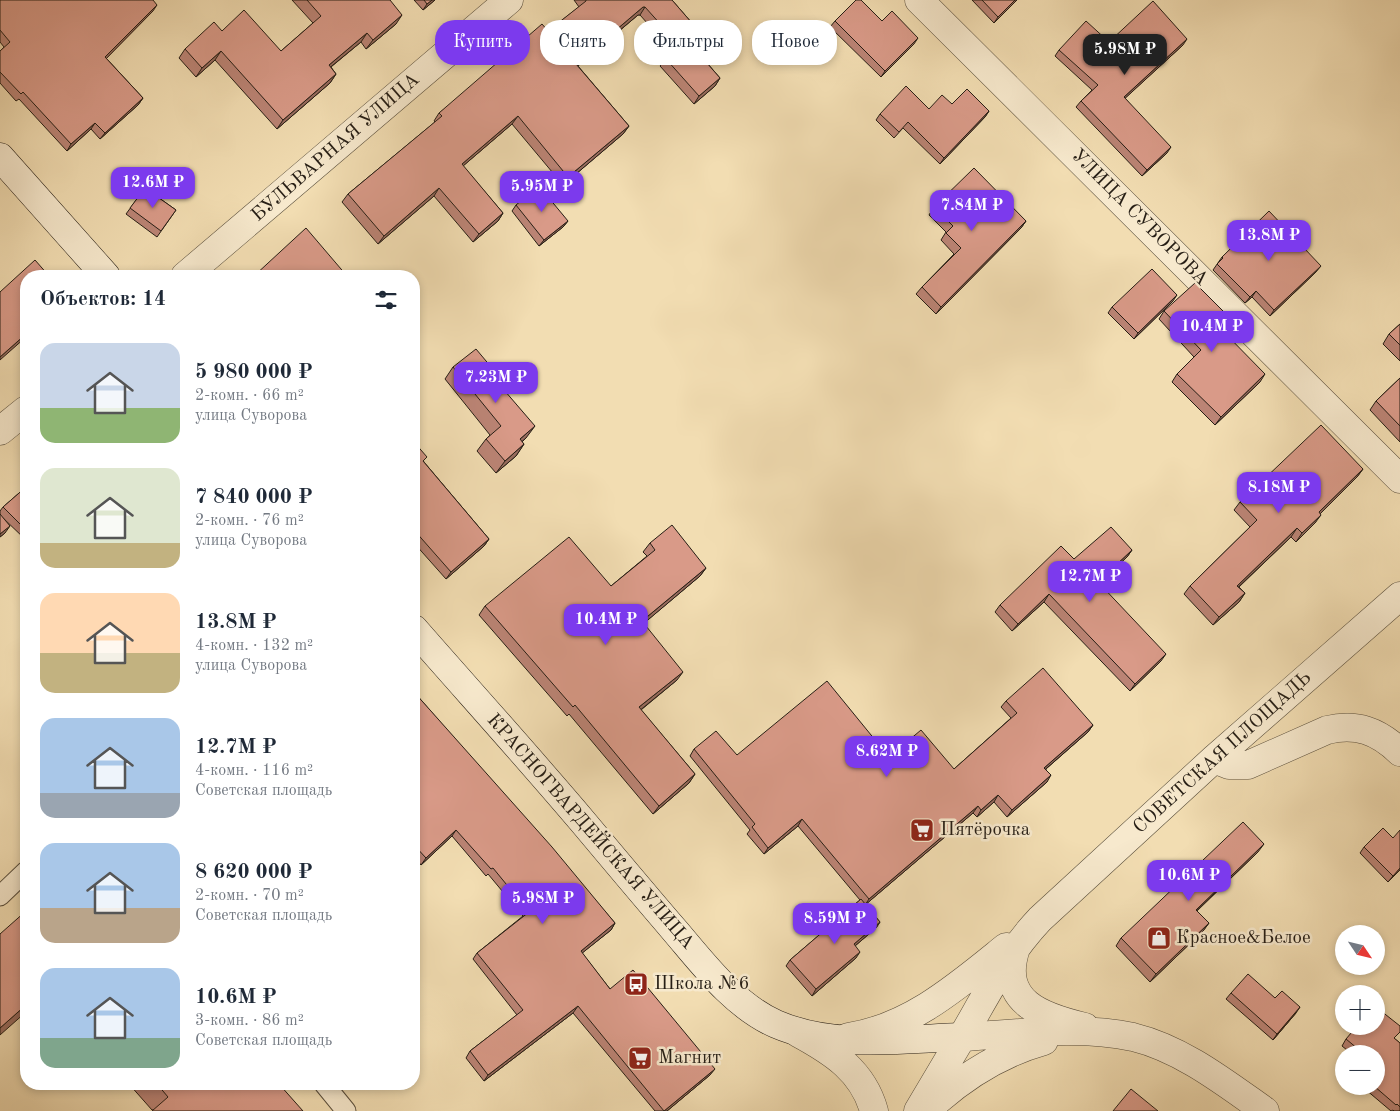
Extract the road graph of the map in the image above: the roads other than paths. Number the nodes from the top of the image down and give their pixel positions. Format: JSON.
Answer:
{"nodes":[{"id":1,"x":509,"y":0,"type":"edge"},
{"id":2,"x":919,"y":0,"type":"edge"},
{"id":3,"x":0,"y":157,"type":"edge"},
{"id":4,"x":101,"y":270,"type":"edge"},
{"id":5,"x":192,"y":270,"type":"edge"},
{"id":6,"x":20,"y":415,"type":"edge"},
{"id":7,"x":0,"y":432,"type":"edge"},
{"id":8,"x":1400,"y":479,"type":"edge"},
{"id":9,"x":1400,"y":596,"type":"edge"},
{"id":10,"x":420,"y":636,"type":"edge"},
{"id":11,"x":1400,"y":752,"type":"edge"},
{"id":12,"x":1214,"y":760,"type":"junction"},
{"id":13,"x":20,"y":877,"type":"edge"},
{"id":14,"x":0,"y":896,"type":"edge"},
{"id":15,"x":1040,"y":919,"type":"junction"},
{"id":16,"x":1018,"y":942,"type":"junction"},
{"id":17,"x":795,"y":1031,"type":"junction"},
{"id":18,"x":1101,"y":1033,"type":"junction"},
{"id":19,"x":962,"y":1037,"type":"junction"},
{"id":20,"x":834,"y":1039,"type":"junction"},
{"id":21,"x":329,"y":1090,"type":"edge"},
{"id":22,"x":346,"y":1111,"type":"edge"},
{"id":23,"x":874,"y":1111,"type":"edge"},
{"id":24,"x":918,"y":1111,"type":"edge"},
{"id":25,"x":926,"y":1111,"type":"edge"},
{"id":26,"x":1264,"y":1111,"type":"edge"}],
"edges":[{"from":1,"to":5,"type":"street","name":"БУЛЬВАРНАЯ УЛИЦА"},
{"from":2,"to":8,"type":"street","name":"УЛИЦА СУВОРОВА"},
{"from":3,"to":4,"type":"street"},
{"from":6,"to":7,"type":"street"},
{"from":9,"to":12,"type":"street","name":"СОВЕТСКАЯ ПЛОЩАДЬ"},
{"from":10,"to":17,"type":"street","name":"КРАСНОГВАРДЕЙСКАЯ УЛИЦА"},
{"from":11,"to":12,"type":"street"},
{"from":12,"to":15,"type":"street","name":"СОВЕТСКАЯ ПЛОЩАДЬ"},
{"from":13,"to":14,"type":"lane"},
{"from":15,"to":16,"type":"street","name":"СОВЕТСКАЯ ПЛОЩАДЬ"},
{"from":15,"to":20,"type":"street"},
{"from":16,"to":18,"type":"street"},
{"from":16,"to":19,"type":"street","name":"СОВЕТСКАЯ ПЛОЩАДЬ"},
{"from":17,"to":20,"type":"street","name":"КРАСНОГВАРДЕЙСКАЯ УЛИЦА"},
{"from":17,"to":23,"type":"street"},
{"from":18,"to":19,"type":"street","name":"КРАСНОГВАРДЕЙСКАЯ УЛИЦА"},
{"from":18,"to":25,"type":"street"},
{"from":18,"to":26,"type":"street","name":"КРАСНОГВАРДЕЙСКАЯ УЛИЦА"},
{"from":19,"to":20,"type":"street","name":"КРАСНОГВАРДЕЙСКАЯ УЛИЦА"},
{"from":19,"to":24,"type":"street","name":"СОВЕТСКАЯ ПЛОЩАДЬ"},
{"from":21,"to":22,"type":"lane"}]}
